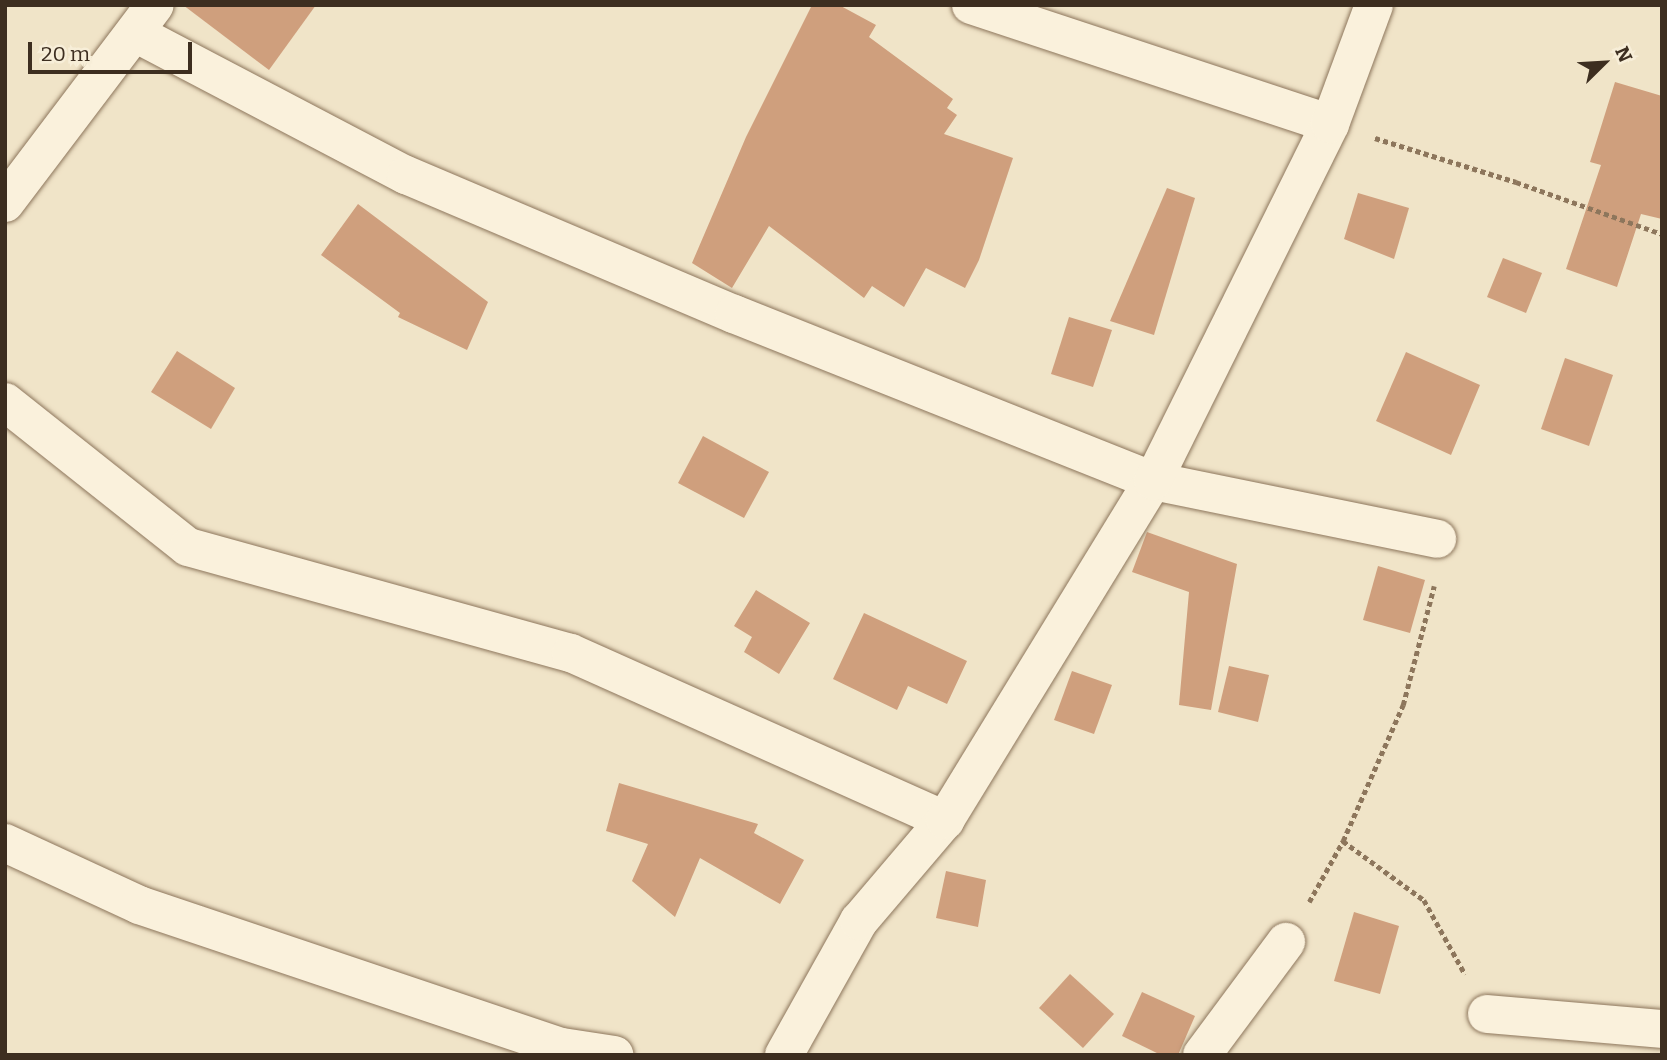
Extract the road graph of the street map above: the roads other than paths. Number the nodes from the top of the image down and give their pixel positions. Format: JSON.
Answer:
{"nodes":[{"id":1,"x":971,"y":5,"type":"edge"},
{"id":2,"x":1374,"y":5,"type":"edge"},
{"id":3,"x":145,"y":19,"type":"edge"},
{"id":4,"x":1330,"y":124,"type":"junction"},
{"id":5,"x":5,"y":203,"type":"edge"},
{"id":6,"x":5,"y":402,"type":"edge"},
{"id":7,"x":1153,"y":481,"type":"junction"},
{"id":8,"x":1437,"y":539,"type":"road end"},
{"id":9,"x":945,"y":820,"type":"junction"},
{"id":10,"x":5,"y":843,"type":"edge"},
{"id":11,"x":1286,"y":942,"type":"road end"},
{"id":12,"x":1487,"y":1014,"type":"road end"},
{"id":13,"x":1662,"y":1029,"type":"edge"},
{"id":14,"x":614,"y":1055,"type":"edge"},
{"id":15,"x":784,"y":1055,"type":"edge"},
{"id":16,"x":1202,"y":1055,"type":"edge"}],
"edges":[{"from":1,"to":4,"type":"street"},
{"from":2,"to":4,"type":"street"},
{"from":3,"to":5,"type":"street"},
{"from":3,"to":7,"type":"street"},
{"from":4,"to":7,"type":"street"},
{"from":6,"to":9,"type":"street"},
{"from":7,"to":8,"type":"street"},
{"from":7,"to":9,"type":"street"},
{"from":9,"to":15,"type":"street"},
{"from":10,"to":14,"type":"street"},
{"from":11,"to":16,"type":"street"},
{"from":12,"to":13,"type":"street"}]}
